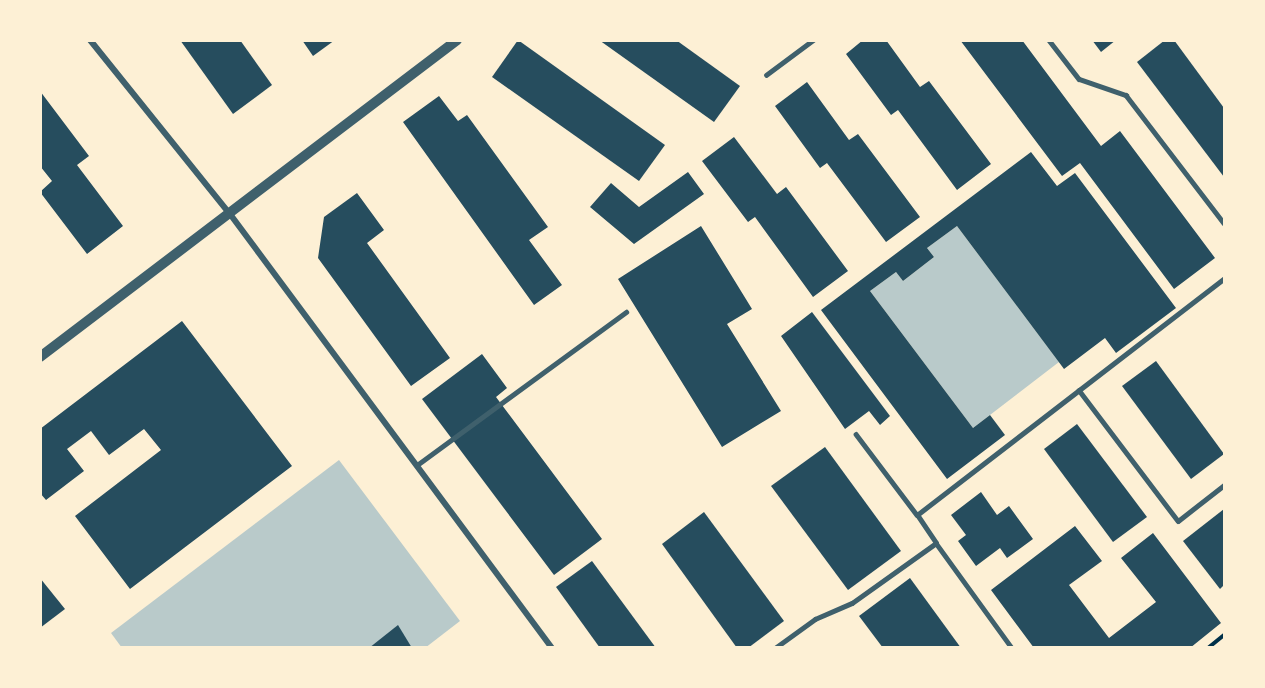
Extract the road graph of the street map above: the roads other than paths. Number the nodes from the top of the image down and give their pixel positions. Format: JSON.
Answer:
{"nodes":[{"id":1,"x":90,"y":40,"type":"edge"},
{"id":2,"x":458,"y":40,"type":"edge"},
{"id":3,"x":813,"y":40,"type":"edge"},
{"id":4,"x":1049,"y":40,"type":"edge"},
{"id":5,"x":766,"y":75,"type":"dead end"},
{"id":6,"x":230,"y":214,"type":"junction"},
{"id":7,"x":1224,"y":223,"type":"edge"},
{"id":8,"x":1224,"y":279,"type":"edge"},
{"id":9,"x":626,"y":312,"type":"dead end"},
{"id":10,"x":40,"y":357,"type":"edge"},
{"id":11,"x":1079,"y":390,"type":"junction"},
{"id":12,"x":856,"y":434,"type":"dead end"},
{"id":13,"x":417,"y":465,"type":"junction"},
{"id":14,"x":1224,"y":485,"type":"edge"},
{"id":15,"x":917,"y":515,"type":"junction"},
{"id":16,"x":936,"y":543,"type":"junction"},
{"id":17,"x":552,"y":648,"type":"edge"},
{"id":18,"x":775,"y":648,"type":"edge"},
{"id":19,"x":1012,"y":648,"type":"edge"}],
"edges":[{"from":1,"to":6,"type":"street"},
{"from":2,"to":6,"type":"street"},
{"from":3,"to":5,"type":"lane"},
{"from":4,"to":7,"type":"lane"},
{"from":6,"to":10,"type":"street"},
{"from":6,"to":13,"type":"street"},
{"from":8,"to":11,"type":"lane"},
{"from":9,"to":13,"type":"lane"},
{"from":11,"to":14,"type":"lane"},
{"from":11,"to":15,"type":"lane"},
{"from":12,"to":15,"type":"lane"},
{"from":13,"to":17,"type":"street"},
{"from":15,"to":16,"type":"lane"},
{"from":16,"to":18,"type":"lane"},
{"from":16,"to":19,"type":"lane"}]}
